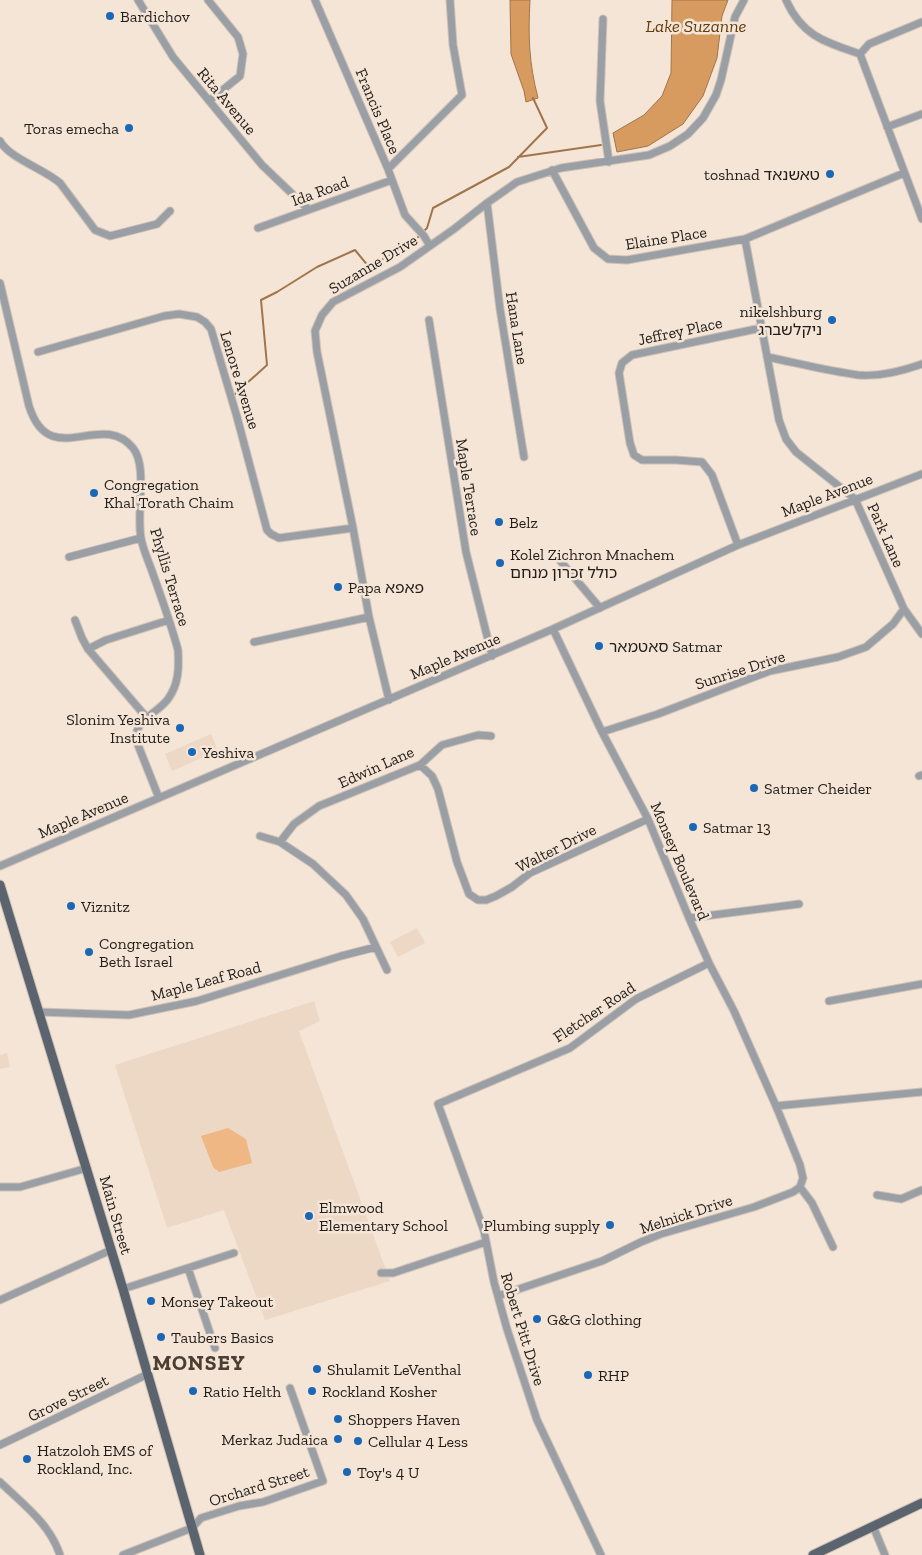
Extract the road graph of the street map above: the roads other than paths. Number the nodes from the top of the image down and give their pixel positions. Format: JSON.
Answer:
{"nodes":[{"id":1,"x":138,"y":0,"type":"edge"},
{"id":2,"x":208,"y":0,"type":"edge"},
{"id":3,"x":315,"y":0,"type":"edge"},
{"id":4,"x":450,"y":0,"type":"edge"},
{"id":5,"x":744,"y":0,"type":"edge"},
{"id":6,"x":786,"y":0,"type":"edge"},
{"id":7,"x":603,"y":19,"type":"dead end"},
{"id":8,"x":922,"y":22,"type":"edge"},
{"id":9,"x":860,"y":54,"type":"junction"},
{"id":10,"x":210,"y":102,"type":"junction"},
{"id":11,"x":922,"y":114,"type":"edge"},
{"id":12,"x":887,"y":128,"type":"junction"},
{"id":13,"x":0,"y":141,"type":"edge"},
{"id":14,"x":609,"y":162,"type":"junction"},
{"id":15,"x":388,"y":169,"type":"junction"},
{"id":16,"x":552,"y":170,"type":"junction"},
{"id":17,"x":904,"y":173,"type":"junction"},
{"id":18,"x":392,"y":180,"type":"junction"},
{"id":19,"x":487,"y":203,"type":"junction"},
{"id":20,"x":308,"y":209,"type":"junction"},
{"id":21,"x":170,"y":211,"type":"dead end"},
{"id":22,"x":922,"y":219,"type":"edge"},
{"id":23,"x":258,"y":228,"type":"dead end"},
{"id":24,"x":745,"y":239,"type":"junction"},
{"id":25,"x":430,"y":246,"type":"junction"},
{"id":26,"x":0,"y":283,"type":"edge"},
{"id":27,"x":429,"y":320,"type":"dead end"},
{"id":28,"x":761,"y":328,"type":"junction"},
{"id":29,"x":38,"y":352,"type":"dead end"},
{"id":30,"x":767,"y":357,"type":"junction"},
{"id":31,"x":922,"y":364,"type":"edge"},
{"id":32,"x":524,"y":457,"type":"dead end"},
{"id":33,"x":922,"y":474,"type":"edge"},
{"id":34,"x":855,"y":498,"type":"junction"},
{"id":35,"x":353,"y":528,"type":"junction"},
{"id":36,"x":141,"y":538,"type":"junction"},
{"id":37,"x":738,"y":546,"type":"junction"},
{"id":38,"x":70,"y":557,"type":"dead end"},
{"id":39,"x":557,"y":557,"type":"dead end"},
{"id":40,"x":600,"y":608,"type":"junction"},
{"id":41,"x":904,"y":610,"type":"junction"},
{"id":42,"x":369,"y":617,"type":"junction"},
{"id":43,"x":75,"y":620,"type":"dead end"},
{"id":44,"x":170,"y":620,"type":"junction"},
{"id":45,"x":553,"y":629,"type":"junction"},
{"id":46,"x":922,"y":634,"type":"edge"},
{"id":47,"x":254,"y":642,"type":"dead end"},
{"id":48,"x":88,"y":649,"type":"junction"},
{"id":49,"x":492,"y":656,"type":"junction"},
{"id":50,"x":389,"y":700,"type":"junction"},
{"id":51,"x":147,"y":718,"type":"junction"},
{"id":52,"x":602,"y":732,"type":"junction"},
{"id":53,"x":491,"y":736,"type":"dead end"},
{"id":54,"x":420,"y":765,"type":"junction"},
{"id":55,"x":158,"y":798,"type":"junction"},
{"id":56,"x":648,"y":818,"type":"junction"},
{"id":57,"x":260,"y":836,"type":"dead end"},
{"id":58,"x":280,"y":842,"type":"junction"},
{"id":59,"x":0,"y":866,"type":"edge"},
{"id":60,"x":0,"y":884,"type":"edge"},
{"id":61,"x":799,"y":904,"type":"dead end"},
{"id":62,"x":689,"y":918,"type":"junction"},
{"id":63,"x":376,"y":947,"type":"junction"},
{"id":64,"x":710,"y":963,"type":"junction"},
{"id":65,"x":387,"y":970,"type":"dead end"},
{"id":66,"x":922,"y":984,"type":"edge"},
{"id":67,"x":829,"y":1001,"type":"dead end"},
{"id":68,"x":38,"y":1012,"type":"junction"},
{"id":69,"x":922,"y":1092,"type":"edge"},
{"id":70,"x":438,"y":1104,"type":"joint"},
{"id":71,"x":776,"y":1106,"type":"junction"},
{"id":72,"x":87,"y":1168,"type":"junction"},
{"id":73,"x":0,"y":1187,"type":"edge"},
{"id":74,"x":800,"y":1187,"type":"junction"},
{"id":75,"x":922,"y":1190,"type":"edge"},
{"id":76,"x":877,"y":1195,"type":"dead end"},
{"id":77,"x":486,"y":1242,"type":"junction"},
{"id":78,"x":832,"y":1247,"type":"dead end"},
{"id":79,"x":111,"y":1250,"type":"junction"},
{"id":80,"x":234,"y":1253,"type":"dead end"},
{"id":81,"x":188,"y":1268,"type":"junction"},
{"id":82,"x":382,"y":1273,"type":"dead end"},
{"id":83,"x":123,"y":1289,"type":"junction"},
{"id":84,"x":498,"y":1296,"type":"junction"},
{"id":85,"x":0,"y":1300,"type":"edge"},
{"id":86,"x":215,"y":1348,"type":"dead end"},
{"id":87,"x":148,"y":1374,"type":"junction"},
{"id":88,"x":290,"y":1388,"type":"dead end"},
{"id":89,"x":0,"y":1446,"type":"edge"},
{"id":90,"x":0,"y":1482,"type":"edge"},
{"id":91,"x":922,"y":1503,"type":"edge"},
{"id":92,"x":873,"y":1526,"type":"junction"},
{"id":93,"x":192,"y":1528,"type":"junction"},
{"id":94,"x":60,"y":1555,"type":"edge"},
{"id":95,"x":123,"y":1555,"type":"edge"},
{"id":96,"x":200,"y":1555,"type":"edge"},
{"id":97,"x":601,"y":1555,"type":"edge"},
{"id":98,"x":813,"y":1555,"type":"edge"},
{"id":99,"x":886,"y":1555,"type":"edge"}],
"edges":[{"from":1,"to":10,"type":"street","name":"Rita Avenue"},
{"from":2,"to":10,"type":"street"},
{"from":3,"to":15,"type":"street","name":"Francis Place"},
{"from":4,"to":15,"type":"street"},
{"from":5,"to":14,"type":"street","name":"Suzanne Drive"},
{"from":6,"to":9,"type":"street"},
{"from":7,"to":14,"type":"street"},
{"from":8,"to":9,"type":"street"},
{"from":9,"to":12,"type":"street"},
{"from":10,"to":20,"type":"street","name":"Rita Avenue"},
{"from":11,"to":12,"type":"street"},
{"from":12,"to":17,"type":"street"},
{"from":13,"to":21,"type":"street"},
{"from":14,"to":16,"type":"street","name":"Suzanne Drive"},
{"from":15,"to":18,"type":"street","name":"Francis Place"},
{"from":16,"to":19,"type":"street","name":"Suzanne Drive"},
{"from":16,"to":24,"type":"street","name":"Elaine Place"},
{"from":17,"to":22,"type":"street"},
{"from":17,"to":24,"type":"street","name":"Elaine Place"},
{"from":18,"to":20,"type":"street","name":"Ida Road"},
{"from":18,"to":25,"type":"street","name":"Francis Place"},
{"from":19,"to":25,"type":"street","name":"Suzanne Drive"},
{"from":19,"to":32,"type":"street","name":"Hana Lane"},
{"from":20,"to":23,"type":"street","name":"Ida Road"},
{"from":24,"to":28,"type":"street"},
{"from":25,"to":35,"type":"street","name":"Suzanne Drive"},
{"from":26,"to":36,"type":"street","name":"Phyllis Terrace"},
{"from":27,"to":49,"type":"street","name":"Maple Terrace"},
{"from":28,"to":30,"type":"street"},
{"from":28,"to":37,"type":"street","name":"Jeffrey Place"},
{"from":29,"to":35,"type":"street","name":"Lenore Avenue"},
{"from":30,"to":31,"type":"street"},
{"from":30,"to":34,"type":"street"},
{"from":33,"to":34,"type":"street","name":"Maple Avenue"},
{"from":34,"to":37,"type":"street","name":"Maple Avenue"},
{"from":34,"to":41,"type":"street","name":"Park Lane"},
{"from":35,"to":42,"type":"street","name":"Suzanne Drive"},
{"from":36,"to":38,"type":"street"},
{"from":36,"to":44,"type":"street","name":"Phyllis Terrace"},
{"from":37,"to":40,"type":"street","name":"Maple Avenue"},
{"from":39,"to":40,"type":"street"},
{"from":40,"to":45,"type":"street","name":"Maple Avenue"},
{"from":41,"to":46,"type":"street","name":"Park Lane"},
{"from":41,"to":52,"type":"street","name":"Sunrise Drive"},
{"from":42,"to":47,"type":"street"},
{"from":42,"to":50,"type":"street","name":"Suzanne Drive"},
{"from":43,"to":48,"type":"street"},
{"from":44,"to":48,"type":"street"},
{"from":44,"to":51,"type":"street","name":"Phyllis Terrace"},
{"from":45,"to":49,"type":"street","name":"Maple Avenue"},
{"from":45,"to":52,"type":"street","name":"Monsey Boulevard"},
{"from":48,"to":51,"type":"street"},
{"from":49,"to":50,"type":"street","name":"Maple Avenue"},
{"from":50,"to":55,"type":"street","name":"Maple Avenue"},
{"from":51,"to":55,"type":"street","name":"Phyllis Terrace"},
{"from":52,"to":56,"type":"street","name":"Monsey Boulevard"},
{"from":53,"to":54,"type":"street","name":"Edwin Lane"},
{"from":54,"to":56,"type":"street","name":"Walter Drive"},
{"from":54,"to":58,"type":"street","name":"Edwin Lane"},
{"from":55,"to":59,"type":"street","name":"Maple Avenue"},
{"from":56,"to":62,"type":"street","name":"Monsey Boulevard"},
{"from":57,"to":58,"type":"street"},
{"from":58,"to":63,"type":"street"},
{"from":60,"to":68,"type":"main road","name":"Main Street"},
{"from":61,"to":62,"type":"street"},
{"from":62,"to":64,"type":"street","name":"Monsey Boulevard"},
{"from":63,"to":65,"type":"street"},
{"from":63,"to":68,"type":"street","name":"Maple Leaf Road"},
{"from":64,"to":70,"type":"street","name":"Fletcher Road"},
{"from":64,"to":71,"type":"street","name":"Monsey Boulevard"},
{"from":66,"to":67,"type":"street"},
{"from":68,"to":72,"type":"main road","name":"Main Street"},
{"from":69,"to":71,"type":"street"},
{"from":70,"to":77,"type":"street","name":"Robert Pitt Drive"},
{"from":71,"to":74,"type":"street"},
{"from":72,"to":73,"type":"street"},
{"from":72,"to":79,"type":"main road","name":"Main Street"},
{"from":74,"to":78,"type":"street"},
{"from":74,"to":84,"type":"street","name":"Melnick Drive"},
{"from":75,"to":76,"type":"street"},
{"from":77,"to":82,"type":"street"},
{"from":77,"to":84,"type":"street","name":"Robert Pitt Drive"},
{"from":79,"to":83,"type":"main road","name":"Main Street"},
{"from":79,"to":85,"type":"street"},
{"from":80,"to":81,"type":"street"},
{"from":81,"to":83,"type":"street"},
{"from":81,"to":86,"type":"street"},
{"from":83,"to":87,"type":"main road","name":"Main Street"},
{"from":84,"to":97,"type":"street","name":"Robert Pitt Drive"},
{"from":87,"to":89,"type":"street","name":"Grove Street"},
{"from":87,"to":93,"type":"main road","name":"Main Street"},
{"from":88,"to":93,"type":"street","name":"Orchard Street"},
{"from":90,"to":94,"type":"street"},
{"from":91,"to":92,"type":"main road"},
{"from":92,"to":98,"type":"main road"},
{"from":92,"to":99,"type":"street"},
{"from":93,"to":95,"type":"street","name":"Orchard Street"},
{"from":93,"to":96,"type":"main road","name":"Main Street"}]}
